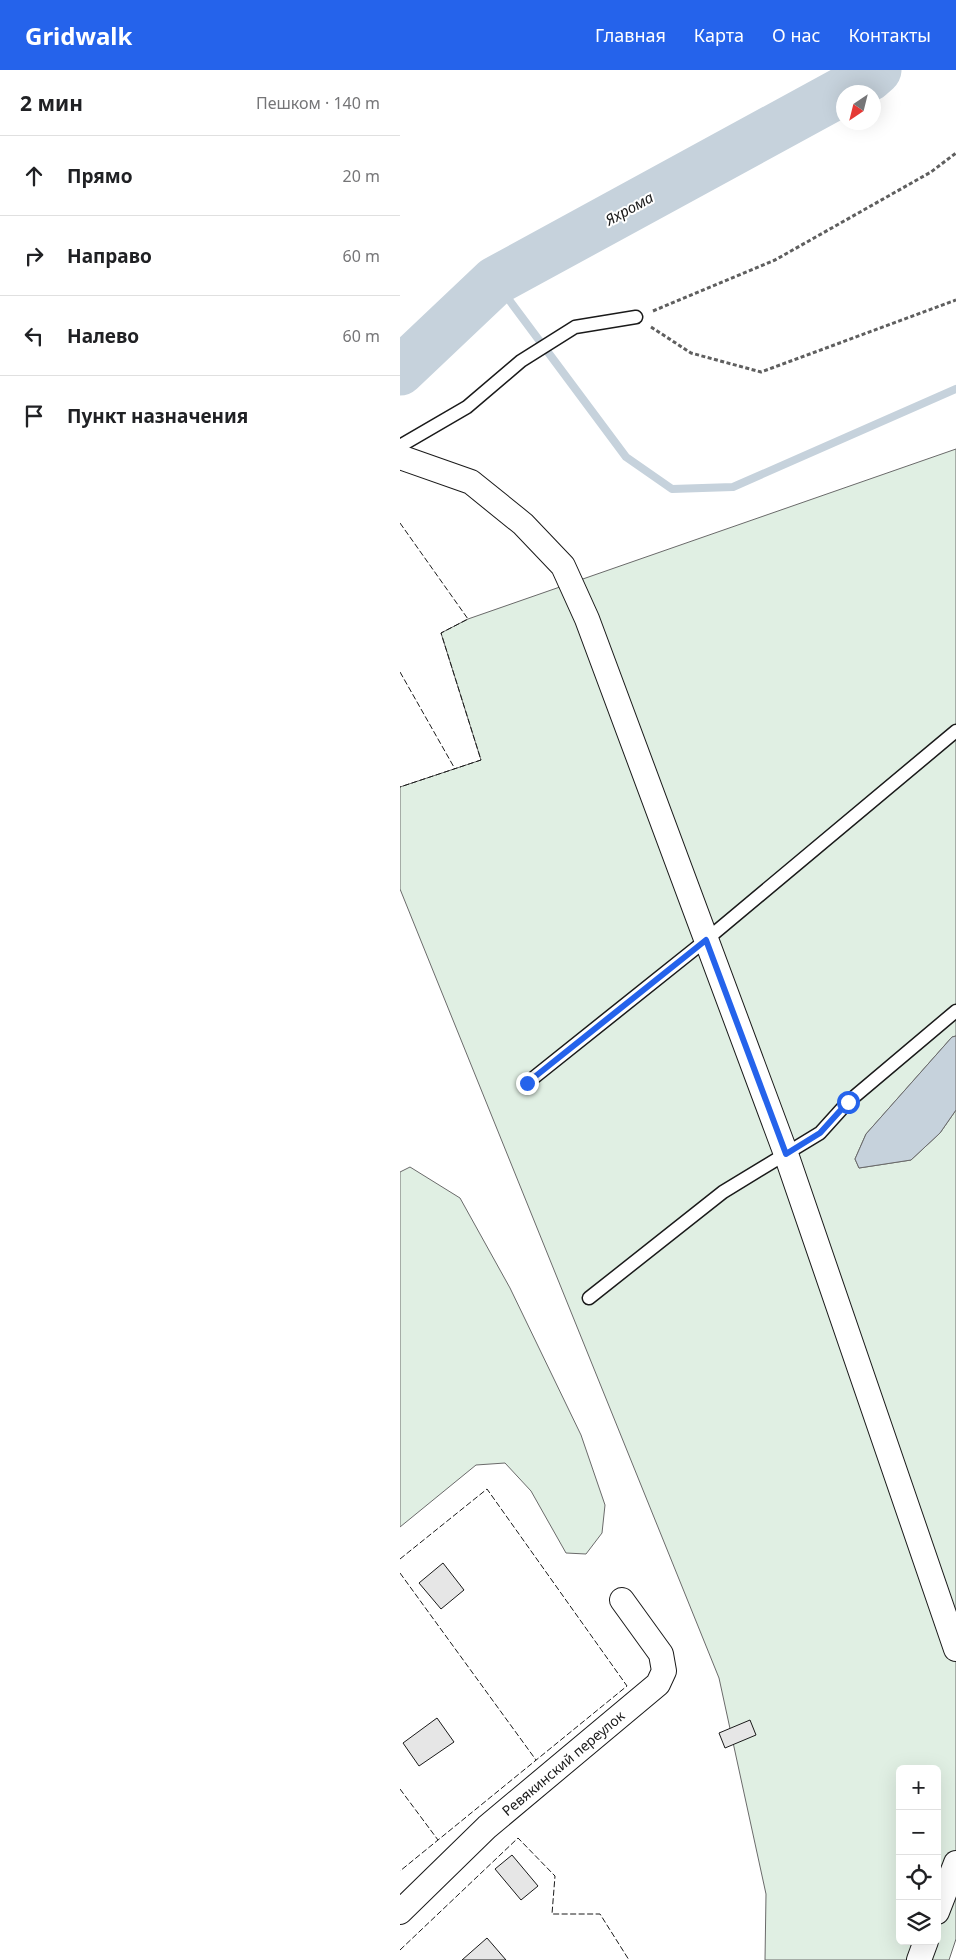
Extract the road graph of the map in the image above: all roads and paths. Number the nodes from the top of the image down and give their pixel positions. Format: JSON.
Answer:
{"nodes":[{"id":1,"x":956,"y":153,"type":"edge"},
{"id":2,"x":956,"y":300,"type":"edge"},
{"id":3,"x":636,"y":317,"type":"junction"},
{"id":4,"x":400,"y":446,"type":"edge"},
{"id":5,"x":400,"y":458,"type":"edge"},
{"id":6,"x":956,"y":730,"type":"edge"},
{"id":7,"x":706,"y":940,"type":"junction"},
{"id":8,"x":956,"y":1012,"type":"edge"},
{"id":9,"x":527,"y":1083,"type":"dead end"},
{"id":10,"x":786,"y":1154,"type":"junction"},
{"id":11,"x":589,"y":1298,"type":"dead end"},
{"id":12,"x":622,"y":1600,"type":"dead end"},
{"id":13,"x":956,"y":1650,"type":"edge"},
{"id":14,"x":956,"y":1863,"type":"edge"},
{"id":15,"x":941,"y":1902,"type":"edge"},
{"id":16,"x":400,"y":1912,"type":"edge"},
{"id":17,"x":924,"y":1945,"type":"edge"},
{"id":18,"x":918,"y":1960,"type":"edge"}],
"edges":[{"from":1,"to":3,"type":"path"},
{"from":2,"to":3,"type":"path"},
{"from":3,"to":4,"type":"lane"},
{"from":5,"to":7,"type":"street"},
{"from":6,"to":7,"type":"lane"},
{"from":7,"to":9,"type":"lane"},
{"from":7,"to":10,"type":"street"},
{"from":8,"to":10,"type":"lane"},
{"from":10,"to":11,"type":"lane"},
{"from":10,"to":13,"type":"street"},
{"from":12,"to":16,"type":"street","name":"Ревякинский переулок"},
{"from":14,"to":15,"type":"street"},
{"from":17,"to":18,"type":"street"}]}
